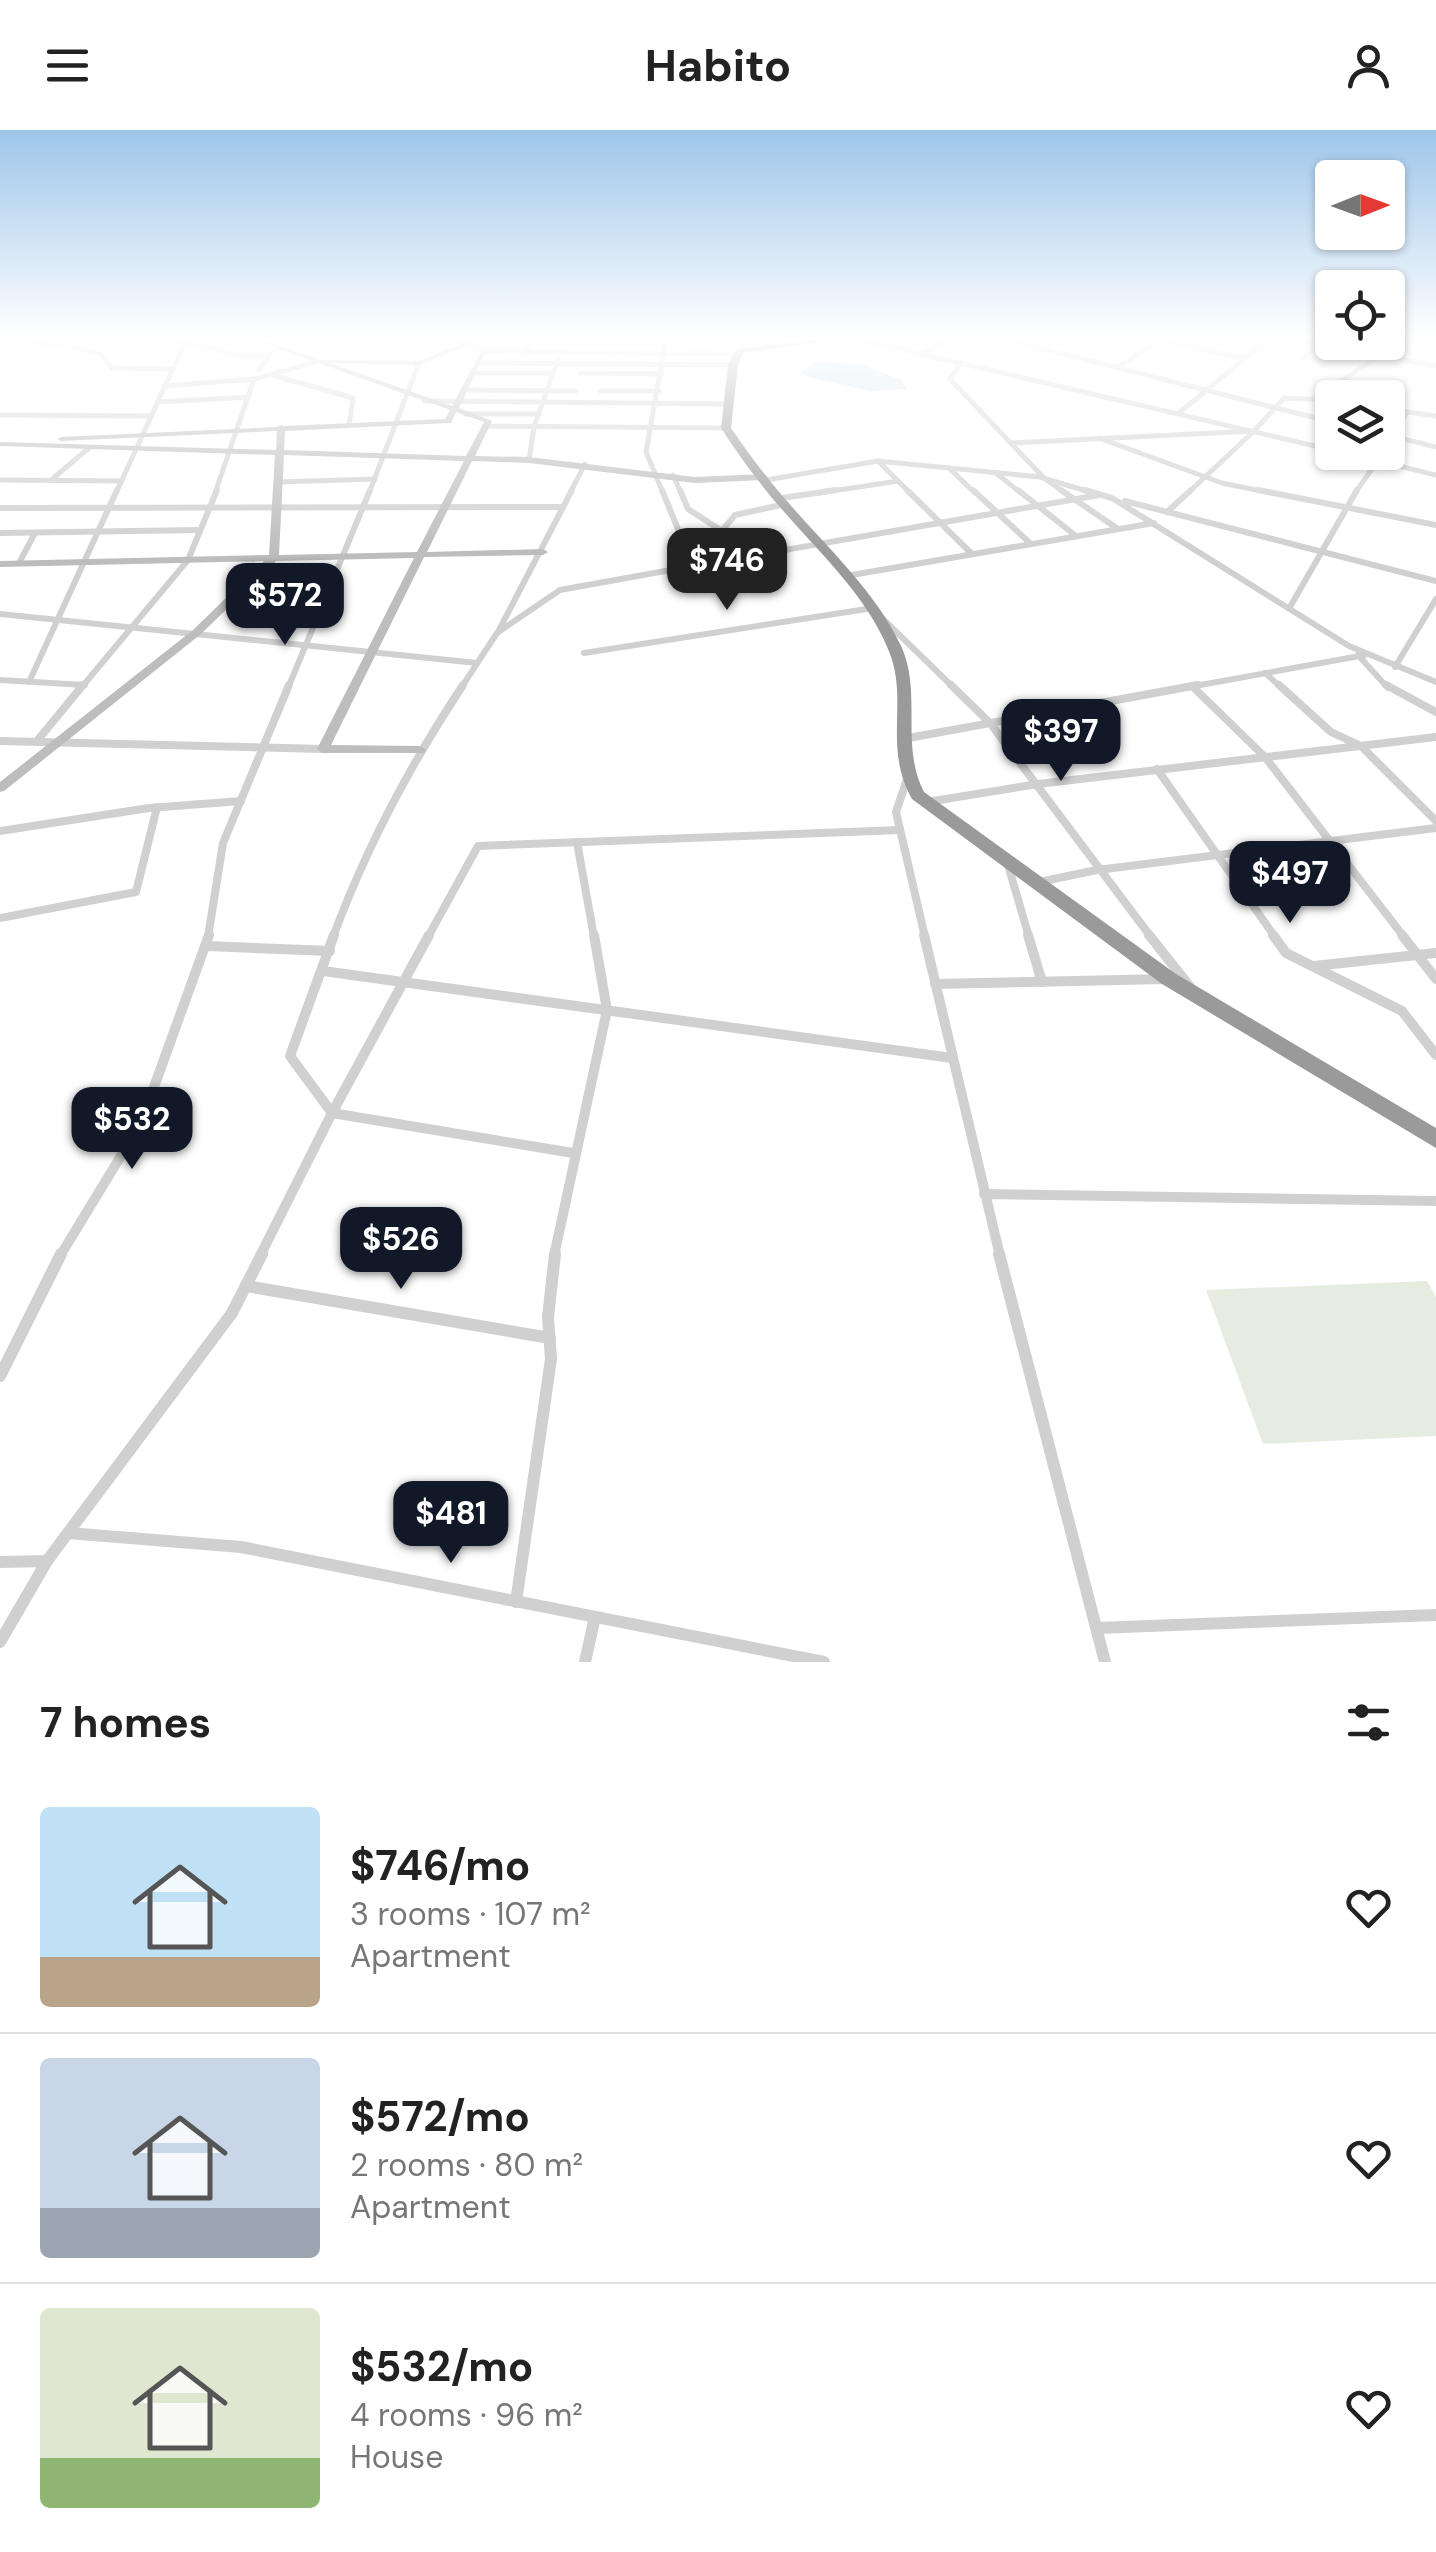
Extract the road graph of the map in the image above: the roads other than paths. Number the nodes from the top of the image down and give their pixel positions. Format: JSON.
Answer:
{"nodes":[{"id":1,"x":155,"y":409,"type":"edge"},
{"id":2,"x":245,"y":409,"type":"edge"},
{"id":3,"x":351,"y":409,"type":"edge"},
{"id":4,"x":404,"y":409,"type":"edge"},
{"id":5,"x":460,"y":409,"type":"edge"},
{"id":6,"x":461,"y":409,"type":"edge"},
{"id":7,"x":464,"y":409,"type":"edge"},
{"id":8,"x":500,"y":409,"type":"edge"},
{"id":9,"x":541,"y":409,"type":"edge"},
{"id":10,"x":600,"y":409,"type":"edge"},
{"id":11,"x":656,"y":409,"type":"edge"},
{"id":12,"x":728,"y":409,"type":"edge"},
{"id":13,"x":980,"y":409,"type":"edge"},
{"id":14,"x":1160,"y":409,"type":"edge"},
{"id":15,"x":1184,"y":409,"type":"edge"},
{"id":16,"x":1275,"y":409,"type":"edge"},
{"id":17,"x":1282,"y":409,"type":"edge"},
{"id":18,"x":1405,"y":412,"type":"edge"},
{"id":19,"x":1408,"y":412,"type":"junction"},
{"id":20,"x":498,"y":414,"type":"junction"},
{"id":21,"x":539,"y":414,"type":"junction"},
{"id":22,"x":1179,"y":414,"type":"junction"},
{"id":23,"x":0,"y":415,"type":"edge"},
{"id":24,"x":152,"y":416,"type":"junction"},
{"id":25,"x":1436,"y":416,"type":"edge"},
{"id":26,"x":1315,"y":418,"type":"edge"},
{"id":27,"x":1405,"y":418,"type":"edge"},
{"id":28,"x":398,"y":423,"type":"junction"},
{"id":29,"x":348,"y":425,"type":"junction"},
{"id":30,"x":487,"y":426,"type":"junction"},
{"id":31,"x":281,"y":427,"type":"junction"},
{"id":32,"x":534,"y":427,"type":"junction"},
{"id":33,"x":597,"y":427,"type":"junction"},
{"id":34,"x":652,"y":427,"type":"junction"},
{"id":35,"x":726,"y":428,"type":"junction"},
{"id":36,"x":239,"y":430,"type":"junction"},
{"id":37,"x":1254,"y":431,"type":"junction"},
{"id":38,"x":143,"y":435,"type":"junction"},
{"id":39,"x":1099,"y":438,"type":"junction"},
{"id":40,"x":1405,"y":440,"type":"edge"},
{"id":41,"x":0,"y":443,"type":"edge"},
{"id":42,"x":1012,"y":443,"type":"junction"},
{"id":43,"x":1315,"y":446,"type":"edge"},
{"id":44,"x":1436,"y":447,"type":"edge"},
{"id":45,"x":90,"y":448,"type":"junction"},
{"id":46,"x":136,"y":450,"type":"junction"},
{"id":47,"x":232,"y":452,"type":"junction"},
{"id":48,"x":280,"y":453,"type":"junction"},
{"id":49,"x":384,"y":456,"type":"junction"},
{"id":50,"x":470,"y":458,"type":"junction"},
{"id":51,"x":529,"y":460,"type":"junction"},
{"id":52,"x":878,"y":462,"type":"junction"},
{"id":53,"x":586,"y":464,"type":"junction"},
{"id":54,"x":1405,"y":467,"type":"edge"},
{"id":55,"x":949,"y":468,"type":"junction"},
{"id":56,"x":1371,"y":470,"type":"edge"},
{"id":57,"x":655,"y":472,"type":"junction"},
{"id":58,"x":996,"y":473,"type":"junction"},
{"id":59,"x":1436,"y":474,"type":"edge"},
{"id":60,"x":672,"y":475,"type":"junction"},
{"id":61,"x":1205,"y":476,"type":"junction"},
{"id":62,"x":375,"y":478,"type":"junction"},
{"id":63,"x":765,"y":478,"type":"junction"},
{"id":64,"x":1044,"y":478,"type":"junction"},
{"id":65,"x":0,"y":480,"type":"edge"},
{"id":66,"x":50,"y":480,"type":"junction"},
{"id":67,"x":122,"y":480,"type":"junction"},
{"id":68,"x":898,"y":480,"type":"junction"},
{"id":69,"x":278,"y":482,"type":"junction"},
{"id":70,"x":1102,"y":495,"type":"junction"},
{"id":71,"x":1112,"y":498,"type":"junction"},
{"id":72,"x":1075,"y":500,"type":"junction"},
{"id":73,"x":784,"y":501,"type":"junction"},
{"id":74,"x":363,"y":505,"type":"junction"},
{"id":75,"x":109,"y":506,"type":"junction"},
{"id":76,"x":446,"y":506,"type":"junction"},
{"id":77,"x":1038,"y":506,"type":"junction"},
{"id":78,"x":1346,"y":506,"type":"junction"},
{"id":79,"x":208,"y":507,"type":"junction"},
{"id":80,"x":276,"y":507,"type":"junction"},
{"id":81,"x":562,"y":507,"type":"junction"},
{"id":82,"x":0,"y":508,"type":"edge"},
{"id":83,"x":1167,"y":512,"type":"junction"},
{"id":84,"x":998,"y":514,"type":"junction"},
{"id":85,"x":1154,"y":523,"type":"junction"},
{"id":86,"x":942,"y":524,"type":"junction"},
{"id":87,"x":1436,"y":524,"type":"edge"},
{"id":88,"x":1118,"y":529,"type":"junction"},
{"id":89,"x":199,"y":530,"type":"junction"},
{"id":90,"x":35,"y":532,"type":"junction"},
{"id":91,"x":98,"y":532,"type":"junction"},
{"id":92,"x":720,"y":532,"type":"junction"},
{"id":93,"x":0,"y":533,"type":"edge"},
{"id":94,"x":1076,"y":536,"type":"junction"},
{"id":95,"x":1031,"y":544,"type":"junction"},
{"id":96,"x":821,"y":546,"type":"junction"},
{"id":97,"x":1320,"y":551,"type":"junction"},
{"id":98,"x":542,"y":552,"type":"junction"},
{"id":99,"x":421,"y":554,"type":"junction"},
{"id":100,"x":972,"y":554,"type":"junction"},
{"id":101,"x":342,"y":555,"type":"junction"},
{"id":102,"x":758,"y":555,"type":"junction"},
{"id":103,"x":274,"y":557,"type":"junction"},
{"id":104,"x":188,"y":560,"type":"junction"},
{"id":105,"x":84,"y":562,"type":"junction"},
{"id":106,"x":19,"y":563,"type":"junction"},
{"id":107,"x":0,"y":564,"type":"edge"},
{"id":108,"x":692,"y":566,"type":"junction"},
{"id":109,"x":846,"y":576,"type":"junction"},
{"id":110,"x":1436,"y":581,"type":"edge"},
{"id":111,"x":1436,"y":599,"type":"edge"},
{"id":112,"x":1290,"y":606,"type":"junction"},
{"id":113,"x":874,"y":610,"type":"junction"},
{"id":114,"x":0,"y":614,"type":"edge"},
{"id":115,"x":56,"y":620,"type":"junction"},
{"id":116,"x":134,"y":627,"type":"junction"},
{"id":117,"x":197,"y":632,"type":"junction"},
{"id":118,"x":497,"y":633,"type":"junction"},
{"id":119,"x":306,"y":644,"type":"junction"},
{"id":120,"x":370,"y":652,"type":"junction"},
{"id":121,"x":584,"y":653,"type":"dead end"},
{"id":122,"x":1363,"y":655,"type":"junction"},
{"id":123,"x":477,"y":663,"type":"junction"},
{"id":124,"x":1395,"y":667,"type":"junction"},
{"id":125,"x":1265,"y":673,"type":"junction"},
{"id":126,"x":0,"y":680,"type":"edge"},
{"id":127,"x":28,"y":682,"type":"junction"},
{"id":128,"x":1436,"y":682,"type":"edge"},
{"id":129,"x":85,"y":685,"type":"junction"},
{"id":130,"x":1192,"y":686,"type":"junction"},
{"id":131,"x":1436,"y":712,"type":"edge"},
{"id":132,"x":990,"y":724,"type":"junction"},
{"id":133,"x":1436,"y":736,"type":"edge"},
{"id":134,"x":900,"y":740,"type":"junction"},
{"id":135,"x":0,"y":741,"type":"edge"},
{"id":136,"x":38,"y":741,"type":"junction"},
{"id":137,"x":64,"y":741,"type":"junction"},
{"id":138,"x":1361,"y":746,"type":"junction"},
{"id":139,"x":263,"y":748,"type":"junction"},
{"id":140,"x":323,"y":749,"type":"junction"},
{"id":141,"x":420,"y":750,"type":"junction"},
{"id":142,"x":1265,"y":758,"type":"junction"},
{"id":143,"x":1157,"y":770,"type":"junction"},
{"id":144,"x":907,"y":780,"type":"junction"},
{"id":145,"x":1038,"y":784,"type":"junction"},
{"id":146,"x":3,"y":785,"type":"edge"},
{"id":147,"x":241,"y":802,"type":"junction"},
{"id":148,"x":927,"y":802,"type":"junction"},
{"id":149,"x":157,"y":807,"type":"junction"},
{"id":150,"x":1436,"y":825,"type":"edge"},
{"id":151,"x":900,"y":830,"type":"junction"},
{"id":152,"x":0,"y":831,"type":"edge"},
{"id":153,"x":577,"y":842,"type":"junction"},
{"id":154,"x":1330,"y":842,"type":"junction"},
{"id":155,"x":1216,"y":854,"type":"junction"},
{"id":156,"x":1007,"y":860,"type":"junction"},
{"id":157,"x":1097,"y":870,"type":"junction"},
{"id":158,"x":1036,"y":882,"type":"junction"},
{"id":159,"x":0,"y":918,"type":"edge"},
{"id":160,"x":207,"y":946,"type":"junction"},
{"id":161,"x":330,"y":951,"type":"junction"},
{"id":162,"x":1436,"y":953,"type":"edge"},
{"id":163,"x":1416,"y":954,"type":"junction"},
{"id":164,"x":1311,"y":966,"type":"junction"},
{"id":165,"x":322,"y":971,"type":"junction"},
{"id":166,"x":1168,"y":979,"type":"junction"},
{"id":167,"x":1436,"y":979,"type":"edge"},
{"id":168,"x":406,"y":982,"type":"junction"},
{"id":169,"x":1042,"y":982,"type":"junction"},
{"id":170,"x":935,"y":984,"type":"junction"},
{"id":171,"x":1199,"y":998,"type":"junction"},
{"id":172,"x":607,"y":1010,"type":"junction"},
{"id":173,"x":1436,"y":1054,"type":"edge"},
{"id":174,"x":952,"y":1058,"type":"junction"},
{"id":175,"x":332,"y":1113,"type":"junction"},
{"id":176,"x":1436,"y":1140,"type":"edge"},
{"id":177,"x":573,"y":1153,"type":"junction"},
{"id":178,"x":984,"y":1194,"type":"junction"},
{"id":179,"x":1436,"y":1200,"type":"edge"},
{"id":180,"x":246,"y":1286,"type":"junction"},
{"id":181,"x":550,"y":1338,"type":"junction"},
{"id":182,"x":0,"y":1376,"type":"edge"},
{"id":183,"x":68,"y":1533,"type":"junction"},
{"id":184,"x":47,"y":1561,"type":"junction"},
{"id":185,"x":0,"y":1562,"type":"edge"},
{"id":186,"x":516,"y":1602,"type":"junction"},
{"id":187,"x":1436,"y":1615,"type":"edge"},
{"id":188,"x":594,"y":1617,"type":"junction"},
{"id":189,"x":1097,"y":1628,"type":"junction"},
{"id":190,"x":0,"y":1642,"type":"edge"},
{"id":191,"x":776,"y":1657,"type":"edge"},
{"id":192,"x":585,"y":1662,"type":"edge"},
{"id":193,"x":824,"y":1662,"type":"edge"},
{"id":194,"x":1105,"y":1662,"type":"edge"}],
"edges":[{"from":1,"to":24,"type":"street"},
{"from":2,"to":36,"type":"street"},
{"from":3,"to":29,"type":"street"},
{"from":4,"to":28,"type":"street"},
{"from":5,"to":28,"type":"street"},
{"from":6,"to":30,"type":"street"},
{"from":7,"to":20,"type":"street"},
{"from":8,"to":20,"type":"street"},
{"from":9,"to":21,"type":"street"},
{"from":10,"to":33,"type":"street"},
{"from":11,"to":34,"type":"street"},
{"from":12,"to":35,"type":"highway"},
{"from":13,"to":42,"type":"street"},
{"from":14,"to":22,"type":"street"},
{"from":15,"to":22,"type":"street"},
{"from":16,"to":37,"type":"street"},
{"from":17,"to":26,"type":"street"},
{"from":18,"to":19,"type":"street"},
{"from":19,"to":25,"type":"street"},
{"from":19,"to":27,"type":"street"},
{"from":20,"to":21,"type":"street"},
{"from":21,"to":32,"type":"street"},
{"from":22,"to":37,"type":"street"},
{"from":23,"to":24,"type":"street"},
{"from":24,"to":38,"type":"street"},
{"from":28,"to":29,"type":"street"},
{"from":28,"to":49,"type":"street"},
{"from":29,"to":31,"type":"street"},
{"from":30,"to":32,"type":"street"},
{"from":30,"to":50,"type":"street"},
{"from":31,"to":36,"type":"street"},
{"from":31,"to":48,"type":"street"},
{"from":32,"to":33,"type":"street"},
{"from":32,"to":51,"type":"street"},
{"from":33,"to":34,"type":"street"},
{"from":34,"to":35,"type":"street"},
{"from":34,"to":57,"type":"street"},
{"from":35,"to":63,"type":"highway"},
{"from":36,"to":38,"type":"street"},
{"from":36,"to":47,"type":"street"},
{"from":37,"to":39,"type":"street"},
{"from":37,"to":43,"type":"street"},
{"from":37,"to":61,"type":"street"},
{"from":38,"to":41,"type":"street"},
{"from":38,"to":46,"type":"street"},
{"from":39,"to":42,"type":"street"},
{"from":39,"to":61,"type":"street"},
{"from":40,"to":44,"type":"street"},
{"from":41,"to":45,"type":"street"},
{"from":42,"to":64,"type":"street"},
{"from":45,"to":46,"type":"street"},
{"from":45,"to":66,"type":"street"},
{"from":46,"to":47,"type":"street"},
{"from":46,"to":67,"type":"street"},
{"from":47,"to":48,"type":"street"},
{"from":47,"to":79,"type":"street"},
{"from":48,"to":49,"type":"street"},
{"from":48,"to":69,"type":"street"},
{"from":49,"to":50,"type":"street"},
{"from":49,"to":62,"type":"street"},
{"from":50,"to":51,"type":"street"},
{"from":50,"to":76,"type":"street"},
{"from":51,"to":53,"type":"street"},
{"from":52,"to":55,"type":"street"},
{"from":52,"to":63,"type":"street"},
{"from":52,"to":68,"type":"street"},
{"from":53,"to":57,"type":"street"},
{"from":53,"to":81,"type":"street"},
{"from":54,"to":59,"type":"street"},
{"from":55,"to":58,"type":"street"},
{"from":55,"to":84,"type":"street"},
{"from":56,"to":78,"type":"street"},
{"from":57,"to":60,"type":"street"},
{"from":57,"to":108,"type":"street"},
{"from":58,"to":64,"type":"street"},
{"from":58,"to":77,"type":"street"},
{"from":60,"to":63,"type":"street"},
{"from":60,"to":92,"type":"street"},
{"from":61,"to":78,"type":"street"},
{"from":61,"to":83,"type":"street"},
{"from":62,"to":69,"type":"street"},
{"from":62,"to":74,"type":"street"},
{"from":63,"to":73,"type":"highway"},
{"from":64,"to":70,"type":"street"},
{"from":64,"to":72,"type":"street"},
{"from":65,"to":66,"type":"street"},
{"from":66,"to":67,"type":"street"},
{"from":67,"to":75,"type":"street"},
{"from":68,"to":73,"type":"street"},
{"from":68,"to":86,"type":"street"},
{"from":69,"to":80,"type":"street"},
{"from":70,"to":71,"type":"street"},
{"from":70,"to":72,"type":"street"},
{"from":71,"to":83,"type":"street"},
{"from":71,"to":85,"type":"street"},
{"from":72,"to":77,"type":"street"},
{"from":72,"to":88,"type":"street"},
{"from":73,"to":92,"type":"street"},
{"from":73,"to":96,"type":"highway"},
{"from":74,"to":76,"type":"street"},
{"from":74,"to":80,"type":"street"},
{"from":74,"to":101,"type":"street"},
{"from":75,"to":79,"type":"street"},
{"from":75,"to":82,"type":"street"},
{"from":75,"to":91,"type":"street"},
{"from":76,"to":81,"type":"street"},
{"from":76,"to":99,"type":"street"},
{"from":77,"to":84,"type":"street"},
{"from":77,"to":94,"type":"street"},
{"from":78,"to":87,"type":"street"},
{"from":78,"to":97,"type":"street"},
{"from":79,"to":80,"type":"street"},
{"from":79,"to":89,"type":"street"},
{"from":80,"to":103,"type":"street"},
{"from":81,"to":98,"type":"street"},
{"from":83,"to":97,"type":"street"},
{"from":84,"to":86,"type":"street"},
{"from":84,"to":95,"type":"street"},
{"from":85,"to":88,"type":"street"},
{"from":85,"to":112,"type":"street"},
{"from":86,"to":96,"type":"street"},
{"from":86,"to":100,"type":"street"},
{"from":88,"to":94,"type":"street"},
{"from":89,"to":91,"type":"street"},
{"from":89,"to":104,"type":"street"},
{"from":90,"to":91,"type":"street"},
{"from":90,"to":93,"type":"street"},
{"from":90,"to":106,"type":"street"},
{"from":91,"to":105,"type":"street"},
{"from":92,"to":102,"type":"street"},
{"from":92,"to":108,"type":"street"},
{"from":94,"to":95,"type":"street"},
{"from":95,"to":100,"type":"street"},
{"from":96,"to":102,"type":"street"},
{"from":96,"to":109,"type":"highway"},
{"from":97,"to":110,"type":"street"},
{"from":97,"to":112,"type":"street"},
{"from":98,"to":99,"type":"street"},
{"from":98,"to":118,"type":"street"},
{"from":99,"to":101,"type":"street"},
{"from":99,"to":120,"type":"street"},
{"from":100,"to":109,"type":"street"},
{"from":101,"to":103,"type":"street"},
{"from":101,"to":119,"type":"street"},
{"from":102,"to":108,"type":"street"},
{"from":103,"to":104,"type":"street"},
{"from":103,"to":117,"type":"street"},
{"from":104,"to":105,"type":"street"},
{"from":104,"to":116,"type":"street"},
{"from":105,"to":106,"type":"street"},
{"from":105,"to":115,"type":"street"},
{"from":106,"to":107,"type":"street"},
{"from":108,"to":118,"type":"street"},
{"from":109,"to":113,"type":"highway"},
{"from":111,"to":124,"type":"street"},
{"from":112,"to":122,"type":"street"},
{"from":113,"to":121,"type":"street"},
{"from":113,"to":132,"type":"street"},
{"from":113,"to":134,"type":"highway"},
{"from":114,"to":115,"type":"street"},
{"from":115,"to":116,"type":"street"},
{"from":115,"to":127,"type":"street"},
{"from":116,"to":117,"type":"street"},
{"from":116,"to":129,"type":"street"},
{"from":117,"to":119,"type":"street"},
{"from":117,"to":137,"type":"street"},
{"from":118,"to":123,"type":"street"},
{"from":119,"to":120,"type":"street"},
{"from":119,"to":139,"type":"street"},
{"from":120,"to":123,"type":"street"},
{"from":120,"to":140,"type":"street"},
{"from":122,"to":124,"type":"street"},
{"from":122,"to":125,"type":"street"},
{"from":122,"to":131,"type":"street"},
{"from":123,"to":141,"type":"street"},
{"from":124,"to":128,"type":"street"},
{"from":125,"to":130,"type":"street"},
{"from":125,"to":138,"type":"street"},
{"from":126,"to":127,"type":"street"},
{"from":127,"to":129,"type":"street"},
{"from":129,"to":136,"type":"street"},
{"from":130,"to":132,"type":"street"},
{"from":130,"to":142,"type":"street"},
{"from":132,"to":134,"type":"street"},
{"from":132,"to":145,"type":"street"},
{"from":133,"to":138,"type":"street"},
{"from":134,"to":144,"type":"highway"},
{"from":135,"to":136,"type":"street"},
{"from":136,"to":137,"type":"street"},
{"from":137,"to":139,"type":"street"},
{"from":137,"to":146,"type":"street"},
{"from":138,"to":142,"type":"street"},
{"from":138,"to":150,"type":"street"},
{"from":139,"to":140,"type":"street"},
{"from":139,"to":147,"type":"street"},
{"from":140,"to":141,"type":"street"},
{"from":141,"to":161,"type":"street"},
{"from":142,"to":143,"type":"street"},
{"from":142,"to":154,"type":"street"},
{"from":143,"to":145,"type":"street"},
{"from":143,"to":155,"type":"street"},
{"from":144,"to":148,"type":"highway"},
{"from":144,"to":151,"type":"street"},
{"from":145,"to":148,"type":"street"},
{"from":145,"to":157,"type":"street"},
{"from":147,"to":149,"type":"street"},
{"from":147,"to":160,"type":"street"},
{"from":148,"to":156,"type":"highway"},
{"from":149,"to":152,"type":"street"},
{"from":149,"to":159,"type":"street"},
{"from":150,"to":154,"type":"street"},
{"from":151,"to":153,"type":"street"},
{"from":151,"to":170,"type":"street"},
{"from":153,"to":168,"type":"street"},
{"from":153,"to":172,"type":"street"},
{"from":154,"to":155,"type":"street"},
{"from":154,"to":163,"type":"street"},
{"from":155,"to":157,"type":"street"},
{"from":155,"to":164,"type":"street"},
{"from":156,"to":158,"type":"highway"},
{"from":156,"to":169,"type":"street"},
{"from":157,"to":158,"type":"street"},
{"from":157,"to":171,"type":"street"},
{"from":158,"to":166,"type":"highway"},
{"from":160,"to":161,"type":"street"},
{"from":160,"to":182,"type":"street"},
{"from":161,"to":165,"type":"street"},
{"from":162,"to":163,"type":"street"},
{"from":163,"to":164,"type":"street"},
{"from":163,"to":167,"type":"street"},
{"from":164,"to":173,"type":"street"},
{"from":165,"to":168,"type":"street"},
{"from":165,"to":175,"type":"street"},
{"from":166,"to":169,"type":"street"},
{"from":166,"to":171,"type":"highway"},
{"from":168,"to":172,"type":"street"},
{"from":168,"to":175,"type":"street"},
{"from":169,"to":170,"type":"street"},
{"from":170,"to":174,"type":"street"},
{"from":171,"to":176,"type":"highway"},
{"from":172,"to":174,"type":"street"},
{"from":172,"to":177,"type":"street"},
{"from":174,"to":178,"type":"street"},
{"from":175,"to":177,"type":"street"},
{"from":175,"to":180,"type":"street"},
{"from":177,"to":181,"type":"street"},
{"from":178,"to":179,"type":"street"},
{"from":178,"to":189,"type":"street"},
{"from":180,"to":181,"type":"street"},
{"from":180,"to":183,"type":"street"},
{"from":181,"to":186,"type":"street"},
{"from":183,"to":184,"type":"street"},
{"from":183,"to":186,"type":"street"},
{"from":184,"to":185,"type":"street"},
{"from":184,"to":190,"type":"street"},
{"from":186,"to":188,"type":"street"},
{"from":187,"to":189,"type":"street"},
{"from":188,"to":191,"type":"street"},
{"from":188,"to":192,"type":"street"},
{"from":189,"to":194,"type":"street"},
{"from":191,"to":193,"type":"street"}]}
